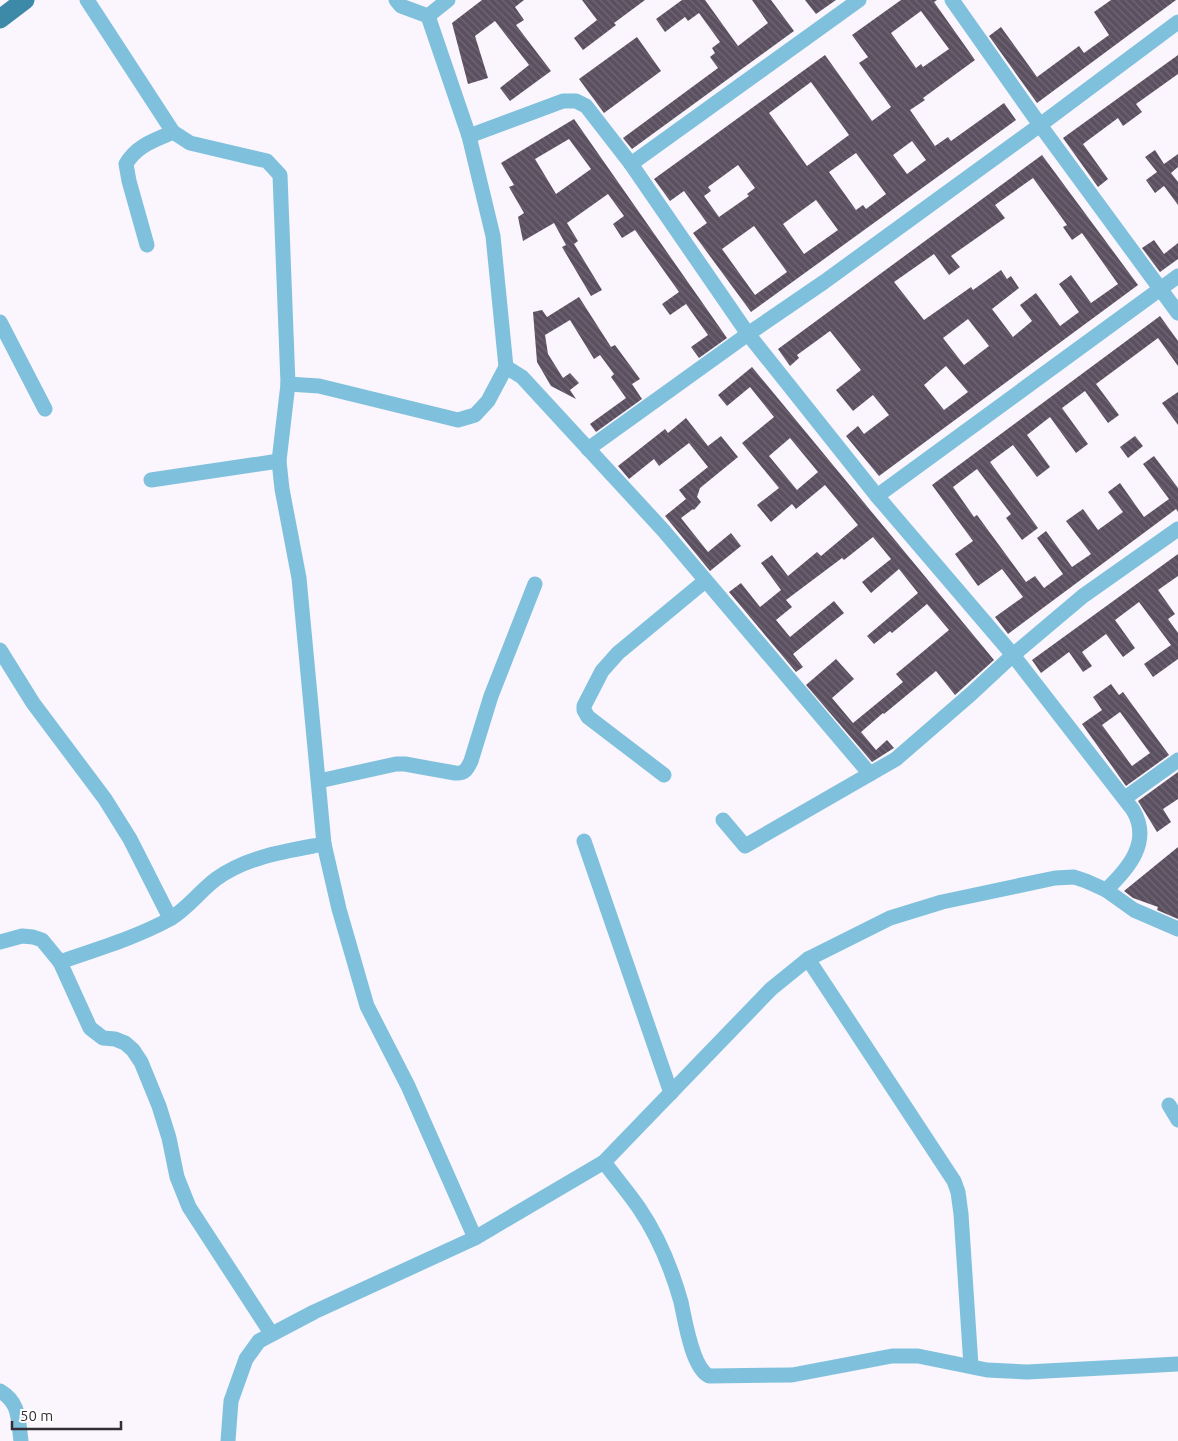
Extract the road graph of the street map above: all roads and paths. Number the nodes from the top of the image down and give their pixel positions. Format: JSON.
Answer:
{"nodes":[{"id":1,"x":25,"y":0,"type":"edge"},
{"id":2,"x":87,"y":0,"type":"edge"},
{"id":3,"x":396,"y":0,"type":"edge"},
{"id":4,"x":448,"y":0,"type":"edge"},
{"id":5,"x":860,"y":0,"type":"edge"},
{"id":6,"x":952,"y":0,"type":"edge"},
{"id":7,"x":428,"y":16,"type":"junction"},
{"id":8,"x":0,"y":19,"type":"edge"},
{"id":9,"x":1178,"y":22,"type":"edge"},
{"id":10,"x":1040,"y":125,"type":"junction"},
{"id":11,"x":173,"y":132,"type":"junction"},
{"id":12,"x":469,"y":136,"type":"junction"},
{"id":13,"x":631,"y":164,"type":"junction"},
{"id":14,"x":147,"y":245,"type":"dead end"},
{"id":15,"x":1178,"y":276,"type":"edge"},
{"id":16,"x":1160,"y":288,"type":"junction"},
{"id":17,"x":1178,"y":313,"type":"edge"},
{"id":18,"x":0,"y":322,"type":"edge"},
{"id":19,"x":748,"y":334,"type":"junction"},
{"id":20,"x":506,"y":367,"type":"junction"},
{"id":21,"x":288,"y":384,"type":"junction"},
{"id":22,"x":45,"y":409,"type":"dead end"},
{"id":23,"x":588,"y":448,"type":"junction"},
{"id":24,"x":279,"y":461,"type":"junction"},
{"id":25,"x":151,"y":480,"type":"dead end"},
{"id":26,"x":877,"y":496,"type":"junction"},
{"id":27,"x":1178,"y":529,"type":"edge"},
{"id":28,"x":705,"y":581,"type":"junction"},
{"id":29,"x":535,"y":584,"type":"dead end"},
{"id":30,"x":0,"y":650,"type":"edge"},
{"id":31,"x":1013,"y":654,"type":"junction"},
{"id":32,"x":1178,"y":760,"type":"edge"},
{"id":33,"x":870,"y":774,"type":"junction"},
{"id":34,"x":664,"y":775,"type":"dead end"},
{"id":35,"x":319,"y":780,"type":"junction"},
{"id":36,"x":1126,"y":798,"type":"junction"},
{"id":37,"x":723,"y":820,"type":"dead end"},
{"id":38,"x":584,"y":841,"type":"dead end"},
{"id":39,"x":324,"y":844,"type":"junction"},
{"id":40,"x":1106,"y":890,"type":"junction"},
{"id":41,"x":170,"y":918,"type":"junction"},
{"id":42,"x":1178,"y":929,"type":"edge"},
{"id":43,"x":0,"y":942,"type":"edge"},
{"id":44,"x":808,"y":959,"type":"junction"},
{"id":45,"x":60,"y":962,"type":"junction"},
{"id":46,"x":671,"y":1093,"type":"junction"},
{"id":47,"x":1169,"y":1105,"type":"dead end"},
{"id":48,"x":1178,"y":1120,"type":"edge"},
{"id":49,"x":604,"y":1162,"type":"junction"},
{"id":50,"x":475,"y":1238,"type":"junction"},
{"id":51,"x":271,"y":1333,"type":"junction"},
{"id":52,"x":1178,"y":1364,"type":"edge"},
{"id":53,"x":971,"y":1366,"type":"junction"},
{"id":54,"x":0,"y":1391,"type":"edge"},
{"id":55,"x":21,"y":1441,"type":"edge"},
{"id":56,"x":228,"y":1441,"type":"edge"}],
"edges":[{"from":1,"to":8,"type":"main road"},
{"from":2,"to":11,"type":"street"},
{"from":3,"to":7,"type":"street"},
{"from":4,"to":7,"type":"street"},
{"from":5,"to":13,"type":"street"},
{"from":6,"to":10,"type":"street"},
{"from":7,"to":12,"type":"street"},
{"from":9,"to":10,"type":"street"},
{"from":10,"to":16,"type":"street"},
{"from":10,"to":19,"type":"street"},
{"from":11,"to":14,"type":"street"},
{"from":11,"to":21,"type":"street"},
{"from":12,"to":13,"type":"street"},
{"from":12,"to":20,"type":"street"},
{"from":13,"to":19,"type":"street"},
{"from":15,"to":16,"type":"street"},
{"from":16,"to":17,"type":"street"},
{"from":16,"to":26,"type":"street"},
{"from":18,"to":22,"type":"street"},
{"from":19,"to":23,"type":"street"},
{"from":19,"to":26,"type":"street"},
{"from":20,"to":21,"type":"street"},
{"from":20,"to":23,"type":"street"},
{"from":21,"to":24,"type":"street"},
{"from":23,"to":28,"type":"street"},
{"from":24,"to":25,"type":"street"},
{"from":24,"to":35,"type":"street"},
{"from":26,"to":31,"type":"street"},
{"from":27,"to":31,"type":"street"},
{"from":28,"to":33,"type":"street"},
{"from":28,"to":34,"type":"street"},
{"from":29,"to":35,"type":"street"},
{"from":30,"to":41,"type":"street"},
{"from":31,"to":33,"type":"street"},
{"from":31,"to":36,"type":"street"},
{"from":32,"to":36,"type":"street"},
{"from":33,"to":37,"type":"street"},
{"from":35,"to":39,"type":"street"},
{"from":36,"to":40,"type":"street"},
{"from":38,"to":46,"type":"street"},
{"from":39,"to":41,"type":"street"},
{"from":39,"to":50,"type":"street"},
{"from":40,"to":42,"type":"street"},
{"from":40,"to":44,"type":"street"},
{"from":41,"to":45,"type":"street"},
{"from":43,"to":45,"type":"street"},
{"from":44,"to":46,"type":"street"},
{"from":44,"to":53,"type":"street"},
{"from":45,"to":51,"type":"street"},
{"from":46,"to":49,"type":"street"},
{"from":47,"to":48,"type":"street"},
{"from":49,"to":50,"type":"street"},
{"from":49,"to":53,"type":"street"},
{"from":50,"to":51,"type":"street"},
{"from":51,"to":56,"type":"street"},
{"from":52,"to":53,"type":"street"},
{"from":54,"to":55,"type":"street"}]}
